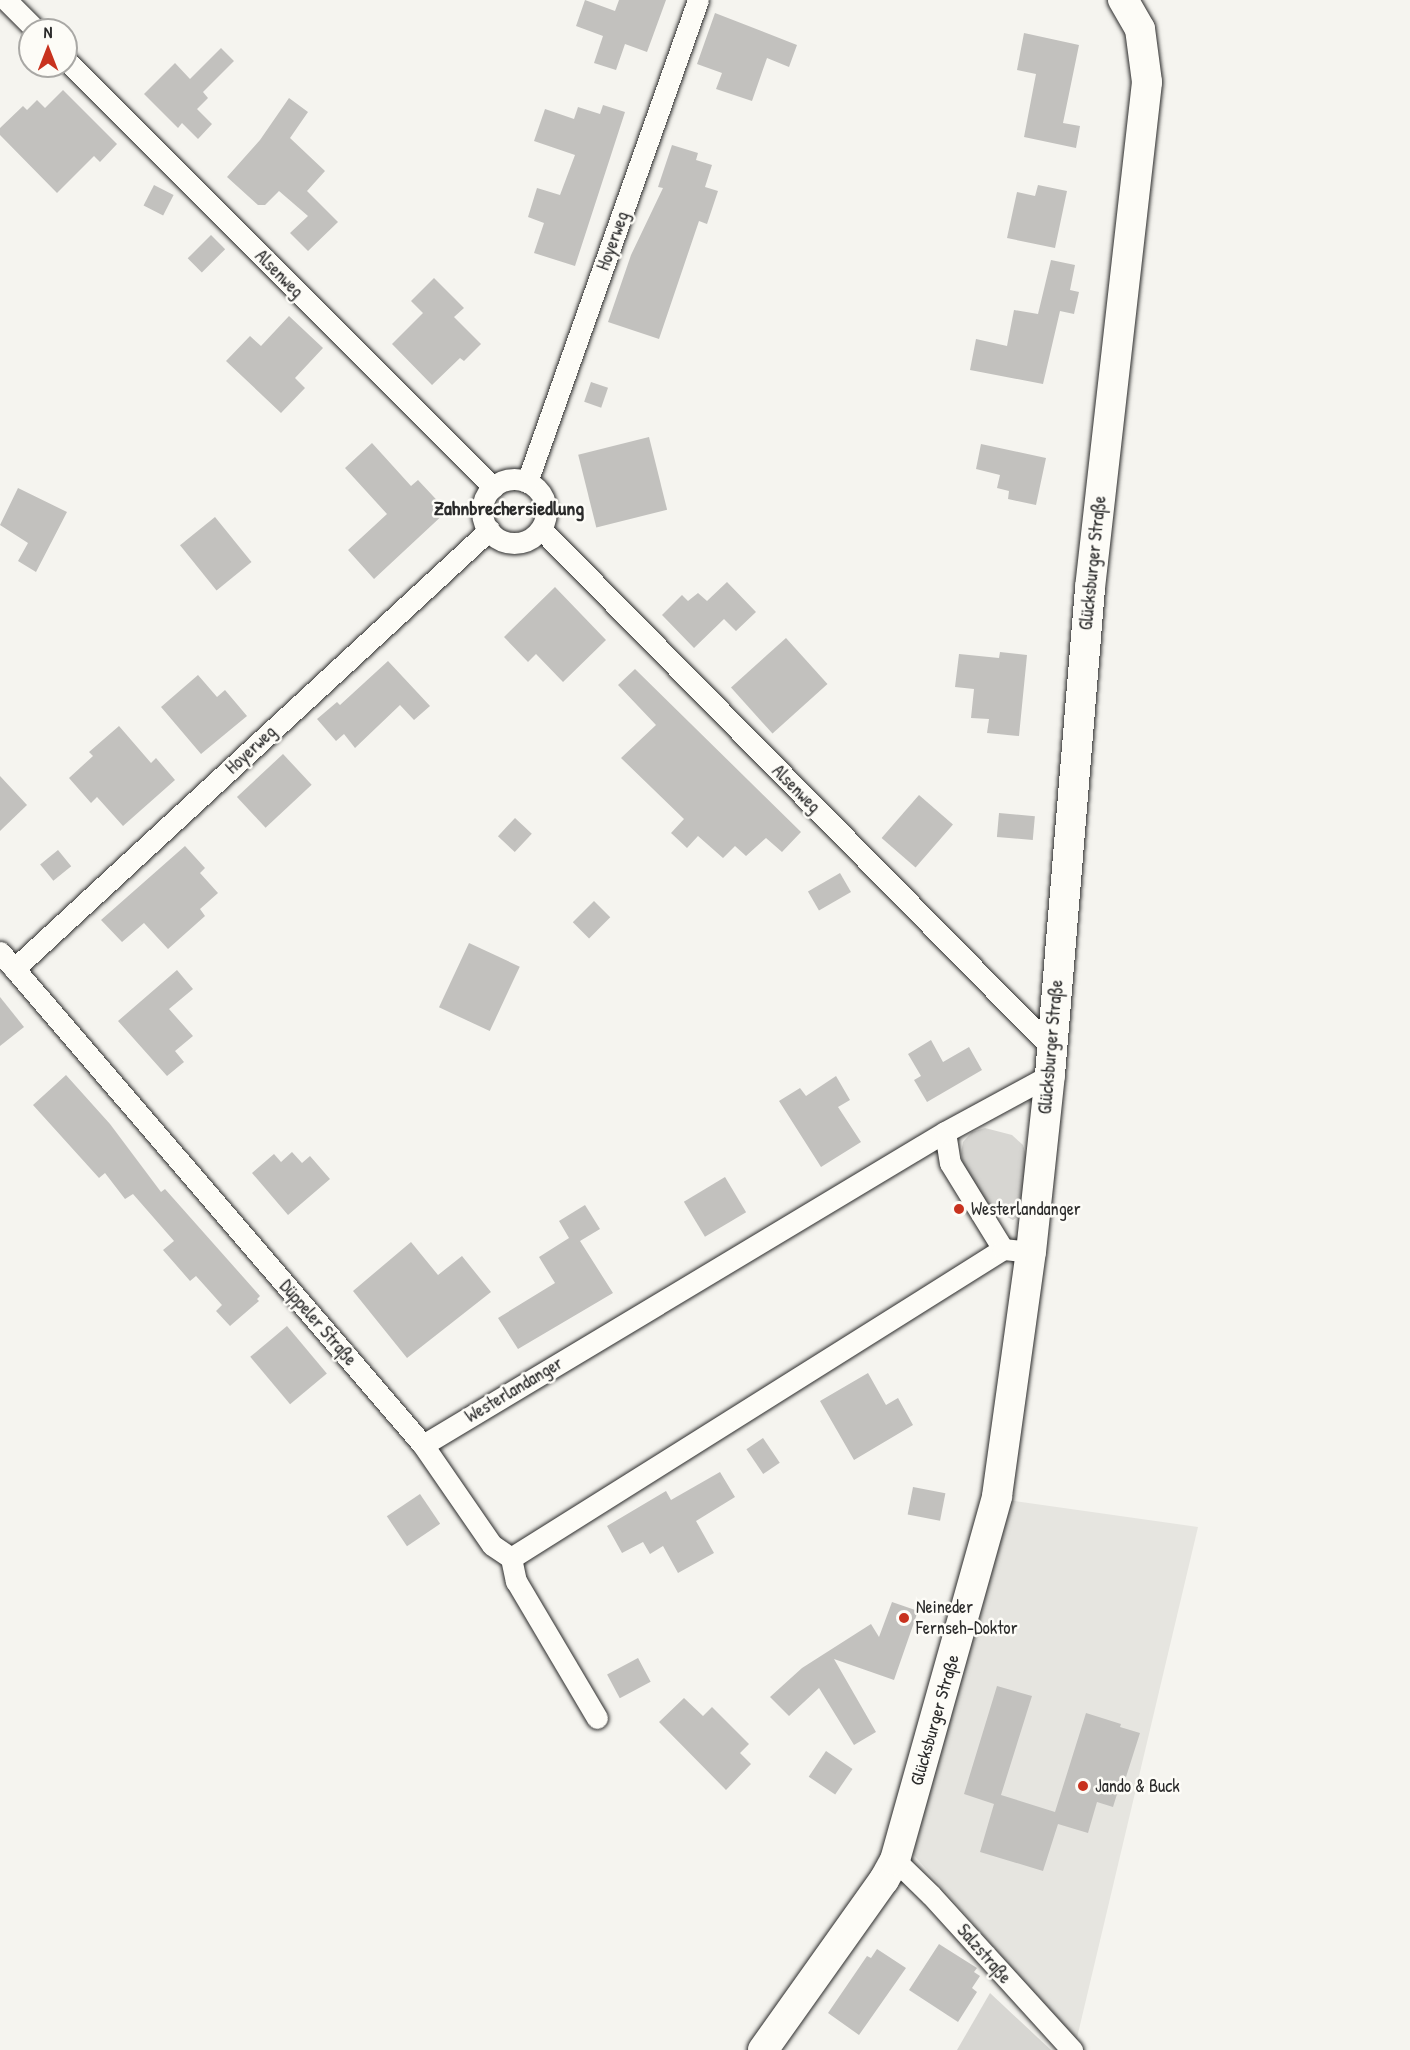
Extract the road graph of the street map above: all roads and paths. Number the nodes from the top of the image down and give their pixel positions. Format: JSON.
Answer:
{"nodes":[{"id":1,"x":6,"y":0,"type":"edge"},
{"id":2,"x":698,"y":0,"type":"edge"},
{"id":3,"x":1132,"y":3,"type":"edge"},
{"id":4,"x":24,"y":18,"type":"edge"},
{"id":5,"x":78,"y":72,"type":"edge"},
{"id":6,"x":527,"y":482,"type":"junction"},
{"id":7,"x":493,"y":487,"type":"junction"},
{"id":8,"x":541,"y":529,"type":"junction"},
{"id":9,"x":489,"y":530,"type":"junction"},
{"id":10,"x":0,"y":952,"type":"edge"},
{"id":11,"x":14,"y":969,"type":"junction"},
{"id":12,"x":1051,"y":1061,"type":"junction"},
{"id":13,"x":945,"y":1132,"type":"junction"},
{"id":14,"x":1017,"y":1250,"type":"junction"},
{"id":15,"x":423,"y":1445,"type":"junction"},
{"id":16,"x":511,"y":1558,"type":"junction"},
{"id":17,"x":597,"y":1719,"type":"dead end"},
{"id":18,"x":895,"y":1860,"type":"junction"},
{"id":19,"x":764,"y":2050,"type":"edge"},
{"id":20,"x":1072,"y":2050,"type":"edge"}],
"edges":[{"from":1,"to":4,"type":"street"},
{"from":2,"to":6,"type":"street","name":"Hoyerweg"},
{"from":3,"to":12,"type":"street","name":"Glücksburger Straße"},
{"from":5,"to":7,"type":"street","name":"Alsenweg"},
{"from":6,"to":7,"type":"street"},
{"from":6,"to":8,"type":"street"},
{"from":7,"to":9,"type":"street"},
{"from":8,"to":9,"type":"street"},
{"from":8,"to":12,"type":"street","name":"Alsenweg"},
{"from":9,"to":11,"type":"street","name":"Hoyerweg"},
{"from":10,"to":11,"type":"street","name":"Düppeler Straße"},
{"from":11,"to":15,"type":"street","name":"Düppeler Straße"},
{"from":12,"to":13,"type":"street","name":"Westerlandanger"},
{"from":12,"to":14,"type":"street","name":"Glücksburger Straße"},
{"from":13,"to":14,"type":"street"},
{"from":13,"to":15,"type":"street","name":"Westerlandanger"},
{"from":14,"to":16,"type":"street"},
{"from":14,"to":18,"type":"street","name":"Glücksburger Straße"},
{"from":15,"to":16,"type":"street","name":"Düppeler Straße"},
{"from":16,"to":17,"type":"street"},
{"from":18,"to":19,"type":"street","name":"Glücksburger Straße"},
{"from":18,"to":20,"type":"street","name":"Salzstraße"}]}
